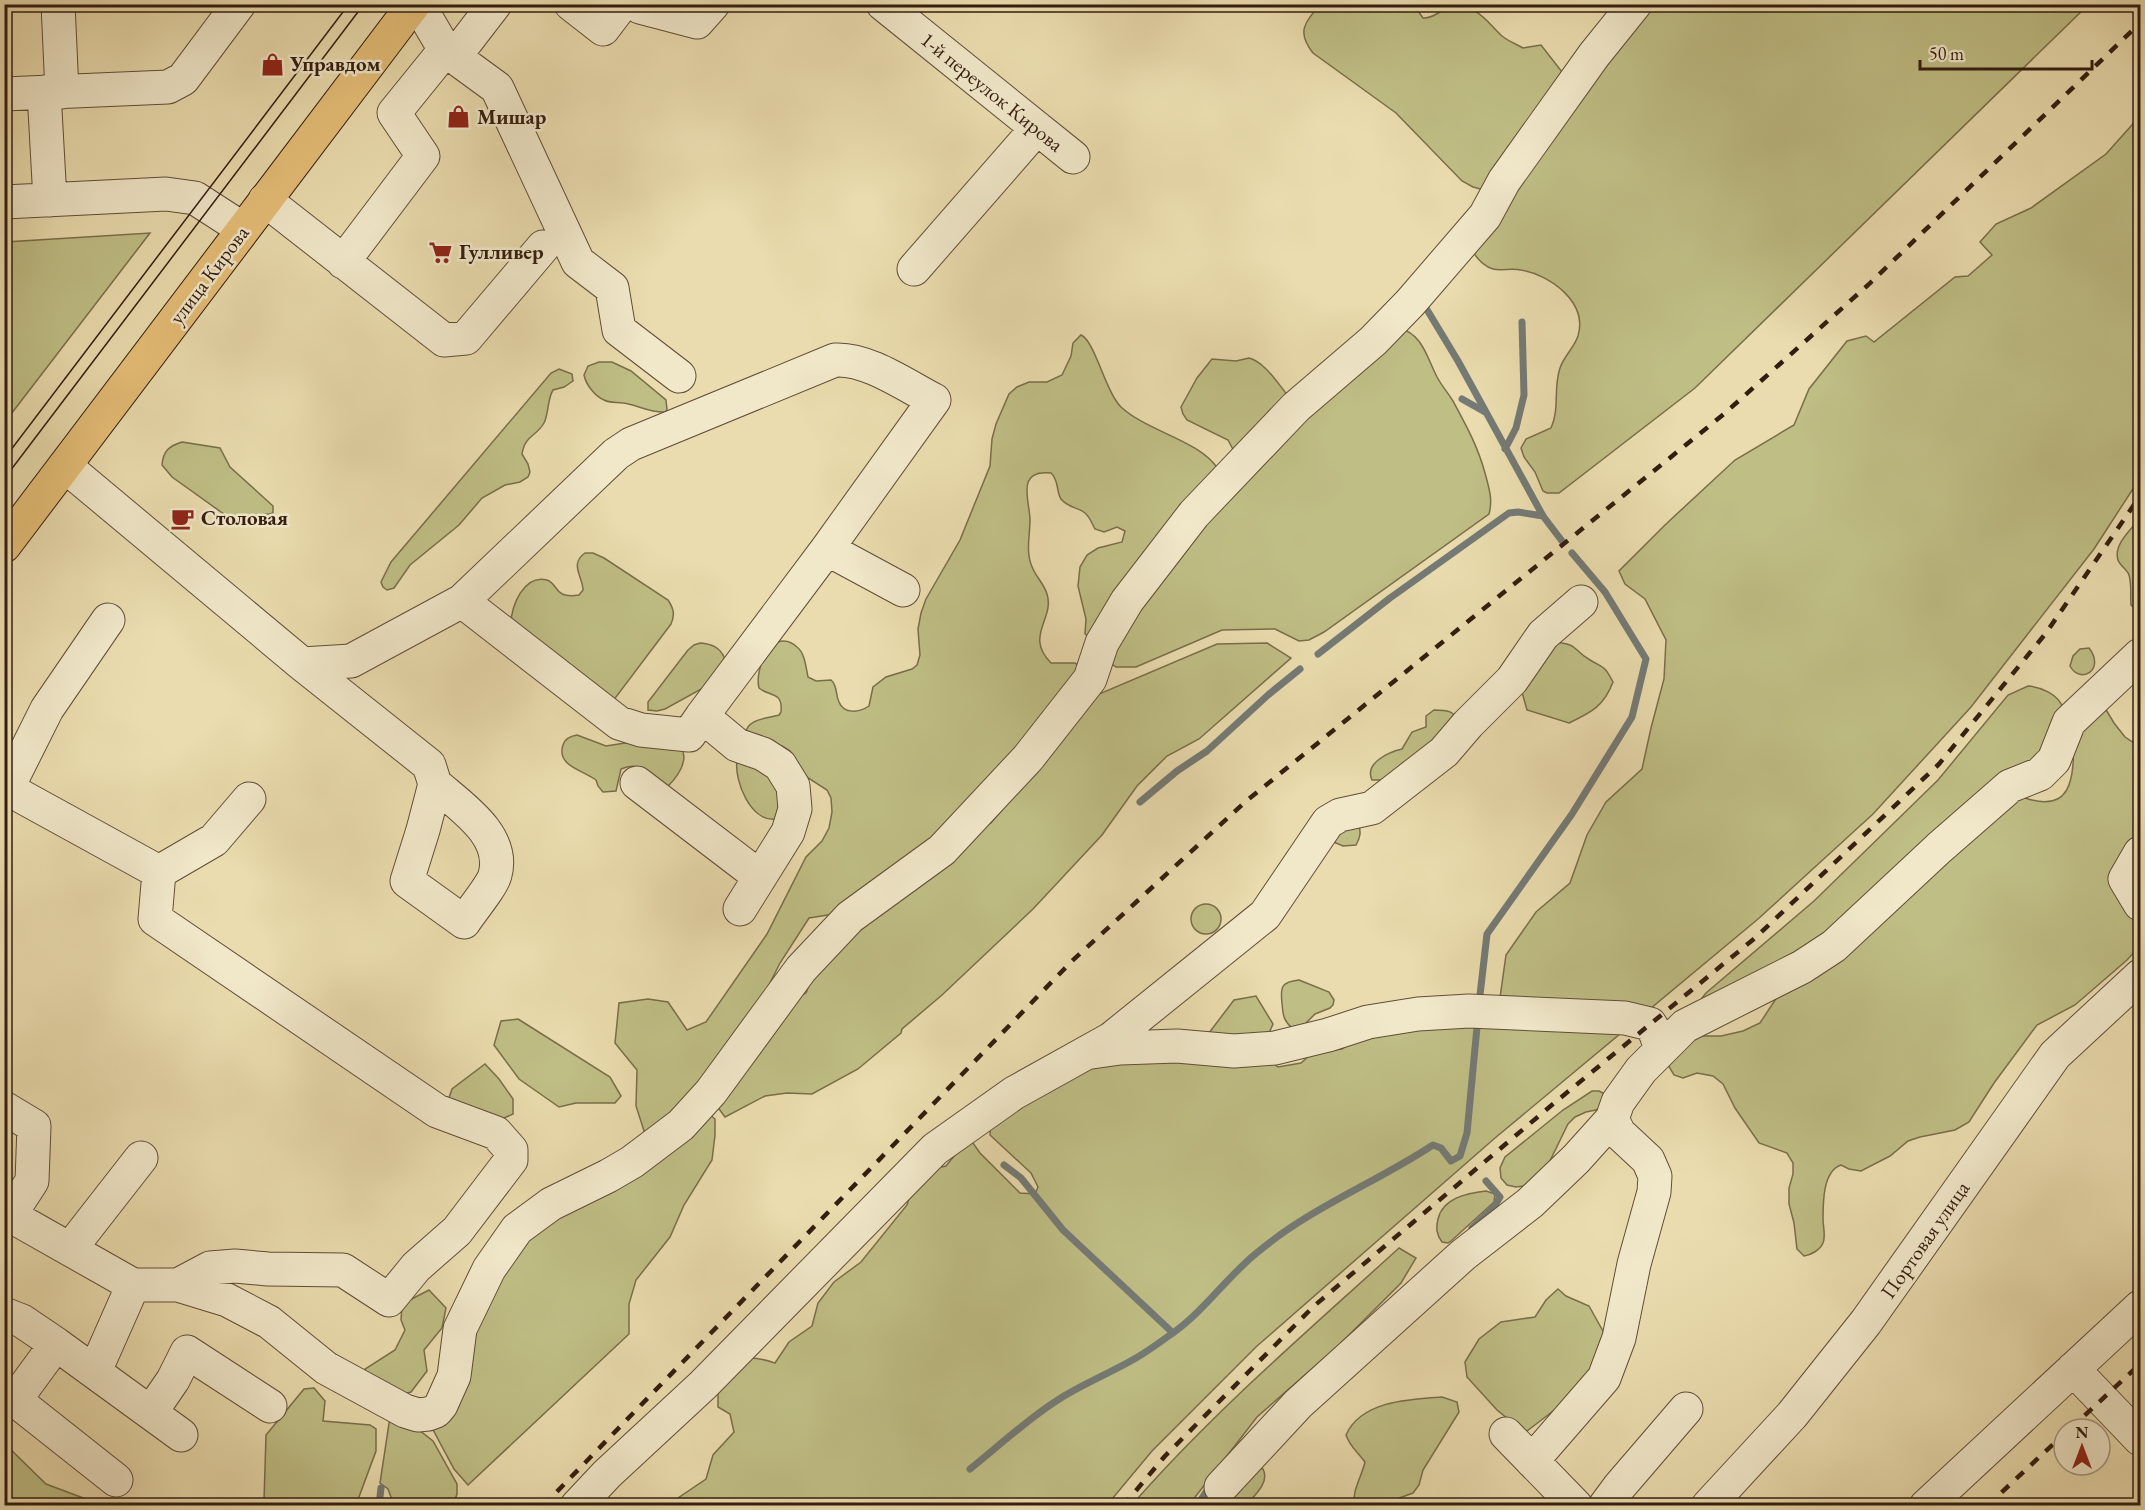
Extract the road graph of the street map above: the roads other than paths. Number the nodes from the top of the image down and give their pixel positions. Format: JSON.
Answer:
{"nodes":[{"id":1,"x":58,"y":4,"type":"edge"},
{"id":2,"x":239,"y":4,"type":"edge"},
{"id":3,"x":416,"y":4,"type":"edge"},
{"id":4,"x":495,"y":4,"type":"edge"},
{"id":5,"x":571,"y":4,"type":"edge"},
{"id":6,"x":622,"y":4,"type":"edge"},
{"id":7,"x":636,"y":4,"type":"edge"},
{"id":8,"x":713,"y":4,"type":"edge"},
{"id":9,"x":883,"y":4,"type":"edge"},
{"id":10,"x":1635,"y":4,"type":"edge"},
{"id":11,"x":450,"y":53,"type":"junction"},
{"id":12,"x":53,"y":92,"type":"junction"},
{"id":13,"x":4,"y":94,"type":"edge"},
{"id":14,"x":1037,"y":128,"type":"junction"},
{"id":15,"x":1073,"y":157,"type":"dead end"},
{"id":16,"x":50,"y":200,"type":"junction"},
{"id":17,"x":265,"y":200,"type":"junction"},
{"id":18,"x":4,"y":202,"type":"edge"},
{"id":19,"x":243,"y":229,"type":"junction"},
{"id":20,"x":543,"y":247,"type":"dead end"},
{"id":21,"x":343,"y":262,"type":"junction"},
{"id":22,"x":914,"y":269,"type":"dead end"},
{"id":23,"x":679,"y":376,"type":"dead end"},
{"id":24,"x":65,"y":466,"type":"junction"},
{"id":25,"x":4,"y":546,"type":"edge"},
{"id":26,"x":826,"y":549,"type":"junction"},
{"id":27,"x":903,"y":590,"type":"dead end"},
{"id":28,"x":462,"y":601,"type":"junction"},
{"id":29,"x":1581,"y":602,"type":"dead end"},
{"id":30,"x":108,"y":620,"type":"dead end"},
{"id":31,"x":2140,"y":655,"type":"edge"},
{"id":32,"x":302,"y":664,"type":"junction"},
{"id":33,"x":702,"y":716,"type":"junction"},
{"id":34,"x":637,"y":783,"type":"dead end"},
{"id":35,"x":435,"y":784,"type":"dead end"},
{"id":36,"x":6,"y":792,"type":"edge"},
{"id":37,"x":249,"y":799,"type":"dead end"},
{"id":38,"x":2140,"y":853,"type":"edge"},
{"id":39,"x":159,"y":872,"type":"junction"},
{"id":40,"x":760,"y":877,"type":"junction"},
{"id":41,"x":2140,"y":904,"type":"edge"},
{"id":42,"x":740,"y":909,"type":"dead end"},
{"id":43,"x":2140,"y":976,"type":"edge"},
{"id":44,"x":1661,"y":1050,"type":"junction"},
{"id":45,"x":1084,"y":1054,"type":"junction"},
{"id":46,"x":4,"y":1108,"type":"edge"},
{"id":47,"x":1612,"y":1119,"type":"junction"},
{"id":48,"x":141,"y":1158,"type":"dead end"},
{"id":49,"x":7,"y":1213,"type":"edge"},
{"id":50,"x":69,"y":1249,"type":"junction"},
{"id":51,"x":133,"y":1285,"type":"junction"},
{"id":52,"x":178,"y":1285,"type":"junction"},
{"id":53,"x":2140,"y":1306,"type":"edge"},
{"id":54,"x":4,"y":1314,"type":"edge"},
{"id":55,"x":56,"y":1344,"type":"junction"},
{"id":56,"x":2073,"y":1369,"type":"junction"},
{"id":57,"x":94,"y":1371,"type":"junction"},
{"id":58,"x":10,"y":1398,"type":"edge"},
{"id":59,"x":270,"y":1406,"type":"dead end"},
{"id":60,"x":1686,"y":1409,"type":"dead end"},
{"id":61,"x":150,"y":1412,"type":"junction"},
{"id":62,"x":1506,"y":1434,"type":"dead end"},
{"id":63,"x":181,"y":1435,"type":"dead end"},
{"id":64,"x":2140,"y":1439,"type":"edge"},
{"id":65,"x":1532,"y":1461,"type":"junction"},
{"id":66,"x":116,"y":1480,"type":"dead end"},
{"id":67,"x":1221,"y":1487,"type":"dead end"},
{"id":68,"x":577,"y":1506,"type":"edge"},
{"id":69,"x":1576,"y":1506,"type":"edge"},
{"id":70,"x":1605,"y":1506,"type":"edge"},
{"id":71,"x":1708,"y":1506,"type":"edge"},
{"id":72,"x":1926,"y":1506,"type":"edge"}],
"edges":[{"from":1,"to":12,"type":"street"},
{"from":2,"to":12,"type":"street"},
{"from":3,"to":11,"type":"street"},
{"from":3,"to":17,"type":"main road","name":"улица Кирова"},
{"from":4,"to":11,"type":"street"},
{"from":5,"to":6,"type":"street"},
{"from":7,"to":8,"type":"street"},
{"from":9,"to":14,"type":"street","name":"1-й переулок Кирова"},
{"from":10,"to":52,"type":"street"},
{"from":11,"to":21,"type":"street"},
{"from":11,"to":23,"type":"street"},
{"from":12,"to":13,"type":"street"},
{"from":12,"to":16,"type":"street"},
{"from":14,"to":15,"type":"street","name":"1-й переулок Кирова"},
{"from":14,"to":22,"type":"street"},
{"from":16,"to":18,"type":"street"},
{"from":16,"to":19,"type":"street"},
{"from":17,"to":19,"type":"main road","name":"улица Кирова"},
{"from":17,"to":21,"type":"street"},
{"from":19,"to":24,"type":"main road","name":"улица Кирова"},
{"from":20,"to":21,"type":"street"},
{"from":24,"to":25,"type":"main road","name":"улица Кирова"},
{"from":24,"to":32,"type":"street"},
{"from":26,"to":27,"type":"street"},
{"from":26,"to":28,"type":"street"},
{"from":26,"to":33,"type":"street"},
{"from":28,"to":32,"type":"street"},
{"from":28,"to":33,"type":"street"},
{"from":29,"to":45,"type":"street"},
{"from":30,"to":36,"type":"street"},
{"from":31,"to":44,"type":"street"},
{"from":32,"to":35,"type":"street"},
{"from":33,"to":40,"type":"street"},
{"from":34,"to":40,"type":"street"},
{"from":36,"to":39,"type":"street"},
{"from":37,"to":39,"type":"street"},
{"from":38,"to":41,"type":"street"},
{"from":39,"to":52,"type":"street"},
{"from":40,"to":42,"type":"street"},
{"from":43,"to":71,"type":"street","name":"Портовая улица"},
{"from":44,"to":45,"type":"street"},
{"from":44,"to":47,"type":"street"},
{"from":45,"to":68,"type":"street"},
{"from":46,"to":49,"type":"street"},
{"from":47,"to":65,"type":"street"},
{"from":47,"to":67,"type":"street"},
{"from":48,"to":50,"type":"street"},
{"from":49,"to":50,"type":"street"},
{"from":50,"to":51,"type":"street"},
{"from":51,"to":52,"type":"street"},
{"from":51,"to":57,"type":"street"},
{"from":53,"to":56,"type":"street"},
{"from":54,"to":55,"type":"street"},
{"from":55,"to":57,"type":"street"},
{"from":55,"to":58,"type":"street"},
{"from":56,"to":64,"type":"street"},
{"from":56,"to":72,"type":"street"},
{"from":57,"to":61,"type":"street"},
{"from":58,"to":66,"type":"street"},
{"from":59,"to":61,"type":"street"},
{"from":60,"to":70,"type":"street"},
{"from":61,"to":63,"type":"street"},
{"from":62,"to":65,"type":"street"},
{"from":65,"to":69,"type":"street"}]}
